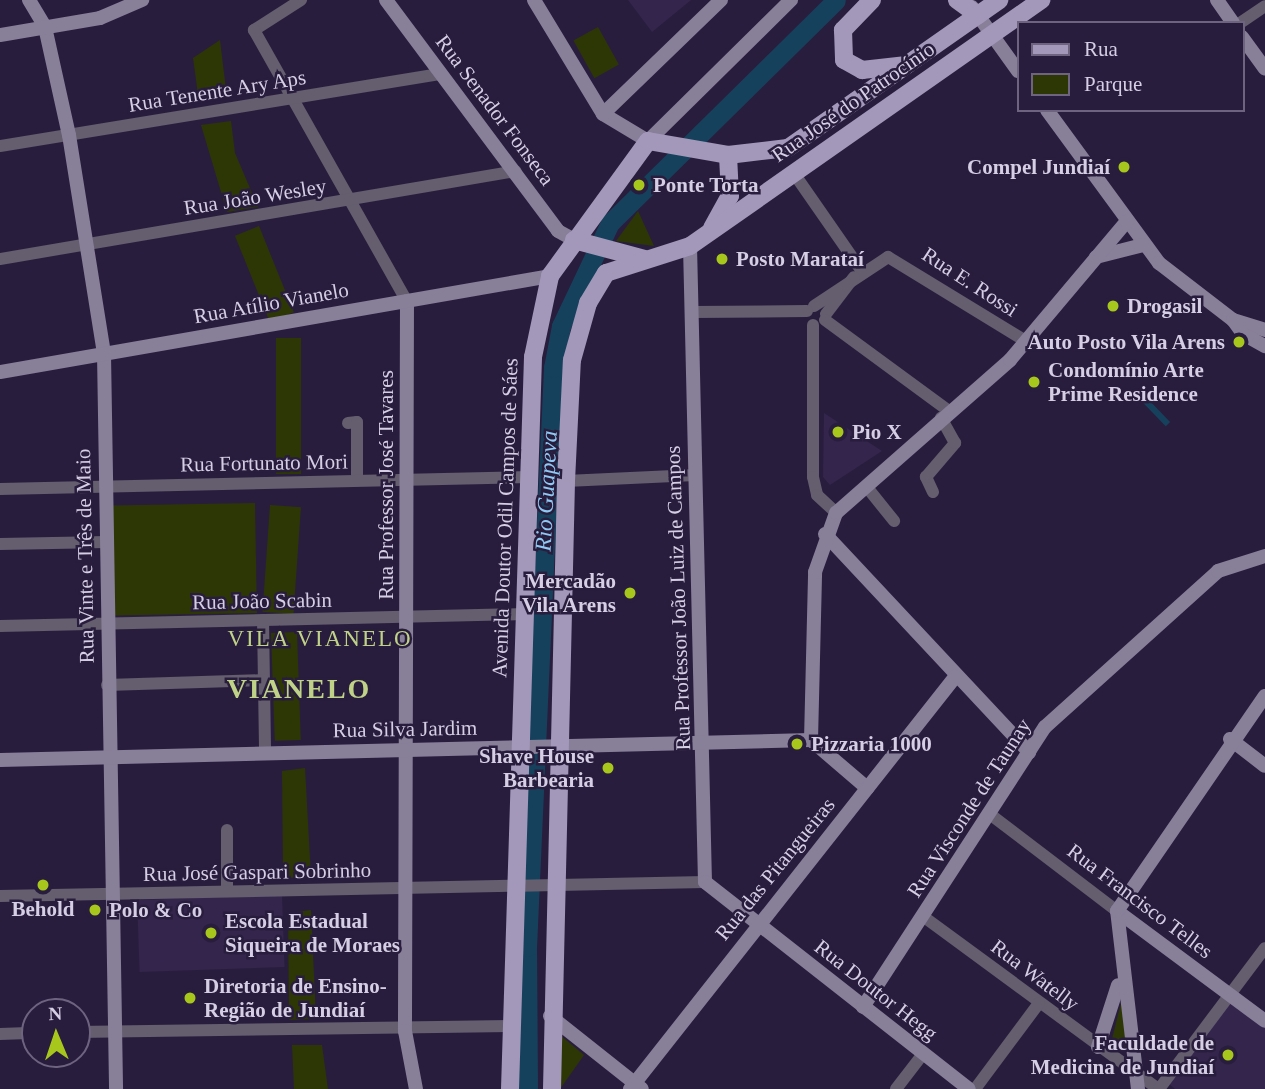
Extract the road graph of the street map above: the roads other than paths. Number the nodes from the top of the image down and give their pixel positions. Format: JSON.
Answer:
{"nodes":[{"id":1,"x":29,"y":0,"type":"edge"},
{"id":2,"x":142,"y":0,"type":"edge"},
{"id":3,"x":301,"y":0,"type":"edge"},
{"id":4,"x":386,"y":0,"type":"edge"},
{"id":5,"x":534,"y":0,"type":"edge"},
{"id":6,"x":721,"y":0,"type":"edge"},
{"id":7,"x":791,"y":0,"type":"edge"},
{"id":8,"x":872,"y":0,"type":"edge"},
{"id":9,"x":957,"y":0,"type":"edge"},
{"id":10,"x":967,"y":0,"type":"edge"},
{"id":11,"x":999,"y":0,"type":"edge"},
{"id":12,"x":1006,"y":0,"type":"edge"},
{"id":13,"x":1217,"y":0,"type":"edge"},
{"id":14,"x":1036,"y":4,"type":"edge"},
{"id":15,"x":1265,"y":6,"type":"edge"},
{"id":16,"x":978,"y":15,"type":"junction"},
{"id":17,"x":1232,"y":21,"type":"edge"},
{"id":18,"x":1243,"y":21,"type":"edge"},
{"id":19,"x":46,"y":27,"type":"junction"},
{"id":20,"x":991,"y":33,"type":"junction"},
{"id":21,"x":0,"y":35,"type":"edge"},
{"id":22,"x":1244,"y":40,"type":"edge"},
{"id":23,"x":914,"y":63,"type":"junction"},
{"id":24,"x":1016,"y":68,"type":"edge"},
{"id":25,"x":1265,"y":69,"type":"edge"},
{"id":26,"x":441,"y":74,"type":"junction"},
{"id":27,"x":290,"y":98,"type":"junction"},
{"id":28,"x":1048,"y":112,"type":"edge"},
{"id":29,"x":603,"y":114,"type":"junction"},
{"id":30,"x":69,"y":135,"type":"junction"},
{"id":31,"x":653,"y":141,"type":"junction"},
{"id":32,"x":0,"y":146,"type":"edge"},
{"id":33,"x":727,"y":155,"type":"junction"},
{"id":34,"x":516,"y":171,"type":"junction"},
{"id":35,"x":793,"y":172,"type":"junction"},
{"id":36,"x":349,"y":201,"type":"junction"},
{"id":37,"x":1126,"y":221,"type":"junction"},
{"id":38,"x":706,"y":236,"type":"junction"},
{"id":39,"x":578,"y":242,"type":"junction"},
{"id":40,"x":86,"y":243,"type":"junction"},
{"id":41,"x":1143,"y":245,"type":"junction"},
{"id":42,"x":690,"y":246,"type":"junction"},
{"id":43,"x":1096,"y":257,"type":"junction"},
{"id":44,"x":0,"y":259,"type":"edge"},
{"id":45,"x":656,"y":261,"type":"junction"},
{"id":46,"x":858,"y":273,"type":"junction"},
{"id":47,"x":550,"y":276,"type":"junction"},
{"id":48,"x":407,"y":300,"type":"junction"},
{"id":49,"x":811,"y":309,"type":"junction"},
{"id":50,"x":693,"y":312,"type":"junction"},
{"id":51,"x":821,"y":320,"type":"junction"},
{"id":52,"x":1233,"y":320,"type":"junction"},
{"id":53,"x":1265,"y":330,"type":"edge"},
{"id":54,"x":843,"y":337,"type":"junction"},
{"id":55,"x":1027,"y":342,"type":"junction"},
{"id":56,"x":812,"y":344,"type":"junction"},
{"id":57,"x":1265,"y":346,"type":"edge"},
{"id":58,"x":104,"y":354,"type":"junction"},
{"id":59,"x":0,"y":372,"type":"edge"},
{"id":60,"x":945,"y":415,"type":"junction"},
{"id":61,"x":348,"y":423,"type":"dead end"},
{"id":62,"x":695,"y":475,"type":"junction"},
{"id":63,"x":529,"y":477,"type":"junction"},
{"id":64,"x":357,"y":480,"type":"junction"},
{"id":65,"x":407,"y":480,"type":"junction"},
{"id":66,"x":566,"y":481,"type":"junction"},
{"id":67,"x":105,"y":486,"type":"junction"},
{"id":68,"x":866,"y":486,"type":"junction"},
{"id":69,"x":0,"y":489,"type":"edge"},
{"id":70,"x":933,"y":492,"type":"dead end"},
{"id":71,"x":836,"y":513,"type":"junction"},
{"id":72,"x":894,"y":521,"type":"dead end"},
{"id":73,"x":825,"y":534,"type":"junction"},
{"id":74,"x":106,"y":541,"type":"junction"},
{"id":75,"x":0,"y":544,"type":"edge"},
{"id":76,"x":1265,"y":556,"type":"edge"},
{"id":77,"x":524,"y":614,"type":"junction"},
{"id":78,"x":408,"y":618,"type":"junction"},
{"id":79,"x":263,"y":620,"type":"junction"},
{"id":80,"x":106,"y":623,"type":"junction"},
{"id":81,"x":0,"y":626,"type":"edge"},
{"id":82,"x":955,"y":677,"type":"junction"},
{"id":83,"x":264,"y":680,"type":"junction"},
{"id":84,"x":107,"y":685,"type":"junction"},
{"id":85,"x":1265,"y":696,"type":"edge"},
{"id":86,"x":1230,"y":739,"type":"junction"},
{"id":87,"x":811,"y":740,"type":"junction"},
{"id":88,"x":704,"y":741,"type":"junction"},
{"id":89,"x":553,"y":746,"type":"junction"},
{"id":90,"x":524,"y":748,"type":"junction"},
{"id":91,"x":405,"y":751,"type":"junction"},
{"id":92,"x":1029,"y":752,"type":"junction"},
{"id":93,"x":265,"y":753,"type":"junction"},
{"id":94,"x":109,"y":757,"type":"junction"},
{"id":95,"x":0,"y":760,"type":"edge"},
{"id":96,"x":1265,"y":766,"type":"edge"},
{"id":97,"x":867,"y":788,"type":"junction"},
{"id":98,"x":991,"y":815,"type":"junction"},
{"id":99,"x":227,"y":830,"type":"dead end"},
{"id":100,"x":705,"y":882,"type":"junction"},
{"id":101,"x":518,"y":888,"type":"junction"},
{"id":102,"x":549,"y":888,"type":"junction"},
{"id":103,"x":405,"y":890,"type":"junction"},
{"id":104,"x":227,"y":891,"type":"junction"},
{"id":105,"x":113,"y":892,"type":"junction"},
{"id":106,"x":0,"y":896,"type":"edge"},
{"id":107,"x":1117,"y":911,"type":"junction"},
{"id":108,"x":924,"y":917,"type":"junction"},
{"id":109,"x":757,"y":923,"type":"junction"},
{"id":110,"x":1265,"y":948,"type":"edge"},
{"id":111,"x":1120,"y":970,"type":"junction"},
{"id":112,"x":1230,"y":993,"type":"junction"},
{"id":113,"x":1040,"y":1003,"type":"junction"},
{"id":114,"x":863,"y":1007,"type":"junction"},
{"id":115,"x":550,"y":1016,"type":"junction"},
{"id":116,"x":1265,"y":1021,"type":"edge"},
{"id":117,"x":512,"y":1026,"type":"junction"},
{"id":118,"x":405,"y":1031,"type":"junction"},
{"id":119,"x":91,"y":1032,"type":"edge"},
{"id":120,"x":114,"y":1032,"type":"junction"},
{"id":121,"x":21,"y":1033,"type":"edge"},
{"id":122,"x":0,"y":1034,"type":"edge"},
{"id":123,"x":1098,"y":1046,"type":"junction"},
{"id":124,"x":923,"y":1054,"type":"junction"},
{"id":125,"x":1136,"y":1073,"type":"junction"},
{"id":126,"x":636,"y":1087,"type":"edge"},
{"id":127,"x":116,"y":1089,"type":"edge"},
{"id":128,"x":416,"y":1089,"type":"edge"},
{"id":129,"x":510,"y":1089,"type":"edge"},
{"id":130,"x":552,"y":1089,"type":"edge"},
{"id":131,"x":896,"y":1089,"type":"edge"},
{"id":132,"x":970,"y":1089,"type":"edge"},
{"id":133,"x":975,"y":1089,"type":"edge"},
{"id":134,"x":1138,"y":1089,"type":"edge"},
{"id":135,"x":1158,"y":1089,"type":"edge"}],
"edges":[{"from":1,"to":19,"type":"street"},
{"from":2,"to":19,"type":"street"},
{"from":3,"to":27,"type":"street"},
{"from":4,"to":26,"type":"street","name":"Rua Senador Fonseca"},
{"from":5,"to":29,"type":"street"},
{"from":6,"to":29,"type":"street"},
{"from":7,"to":31,"type":"street","name":"Avenida Doutor Odil Campos de Sáes"},
{"from":8,"to":23,"type":"main road"},
{"from":9,"to":16,"type":"main road"},
{"from":10,"to":16,"type":"street"},
{"from":11,"to":16,"type":"main road","name":"Rua José do Patrocínio"},
{"from":12,"to":14,"type":"main road"},
{"from":13,"to":17,"type":"street"},
{"from":14,"to":20,"type":"main road","name":"Rua José do Patrocínio"},
{"from":15,"to":18,"type":"street"},
{"from":16,"to":20,"type":"street"},
{"from":16,"to":23,"type":"main road","name":"Rua José do Patrocínio"},
{"from":19,"to":21,"type":"street"},
{"from":19,"to":30,"type":"street","name":"Rua Vinte e Três de Maio"},
{"from":20,"to":24,"type":"street"},
{"from":20,"to":35,"type":"main road","name":"Rua José do Patrocínio"},
{"from":22,"to":25,"type":"street"},
{"from":23,"to":33,"type":"main road","name":"Rua José do Patrocínio"},
{"from":26,"to":27,"type":"street","name":"Rua Tenente Ary Aps"},
{"from":26,"to":34,"type":"street","name":"Rua Senador Fonseca"},
{"from":27,"to":30,"type":"street","name":"Rua Tenente Ary Aps"},
{"from":27,"to":36,"type":"street"},
{"from":28,"to":37,"type":"street"},
{"from":29,"to":31,"type":"street"},
{"from":30,"to":32,"type":"street","name":"Rua Tenente Ary Aps"},
{"from":30,"to":40,"type":"street","name":"Rua Vinte e Três de Maio"},
{"from":31,"to":33,"type":"main road","name":"Rua José do Patrocínio"},
{"from":31,"to":39,"type":"main road","name":"Avenida Doutor Odil Campos de Sáes"},
{"from":33,"to":38,"type":"main road"},
{"from":34,"to":36,"type":"street","name":"Rua João Wesley"},
{"from":34,"to":39,"type":"street","name":"Rua Senador Fonseca"},
{"from":35,"to":38,"type":"main road","name":"Rua José do Patrocínio"},
{"from":35,"to":46,"type":"street"},
{"from":36,"to":40,"type":"street","name":"Rua João Wesley"},
{"from":36,"to":48,"type":"street"},
{"from":37,"to":41,"type":"street"},
{"from":37,"to":43,"type":"street"},
{"from":38,"to":42,"type":"main road","name":"Rua José do Patrocínio"},
{"from":39,"to":45,"type":"main road"},
{"from":39,"to":47,"type":"main road","name":"Avenida Doutor Odil Campos de Sáes"},
{"from":40,"to":44,"type":"street","name":"Rua João Wesley"},
{"from":40,"to":58,"type":"street","name":"Rua Vinte e Três de Maio"},
{"from":41,"to":43,"type":"street"},
{"from":41,"to":52,"type":"street"},
{"from":42,"to":45,"type":"main road","name":"Rua José do Patrocínio"},
{"from":42,"to":50,"type":"street","name":"Rua Professor João Luiz de Campos"},
{"from":43,"to":55,"type":"street"},
{"from":45,"to":66,"type":"main road"},
{"from":46,"to":49,"type":"street","name":"Rua E. Rossi"},
{"from":46,"to":51,"type":"street"},
{"from":46,"to":55,"type":"street","name":"Rua E. Rossi"},
{"from":47,"to":48,"type":"street","name":"Rua Atílio Vianelo"},
{"from":47,"to":63,"type":"main road","name":"Avenida Doutor Odil Campos de Sáes"},
{"from":48,"to":58,"type":"street","name":"Rua Atílio Vianelo"},
{"from":48,"to":65,"type":"street","name":"Rua Professor José Tavares"},
{"from":49,"to":50,"type":"street"},
{"from":49,"to":51,"type":"street"},
{"from":50,"to":62,"type":"street","name":"Rua Professor João Luiz de Campos"},
{"from":51,"to":54,"type":"street"},
{"from":51,"to":56,"type":"street"},
{"from":52,"to":53,"type":"street"},
{"from":52,"to":57,"type":"street"},
{"from":54,"to":56,"type":"street"},
{"from":54,"to":60,"type":"street"},
{"from":55,"to":60,"type":"street"},
{"from":56,"to":71,"type":"street"},
{"from":58,"to":59,"type":"street","name":"Rua Atílio Vianelo"},
{"from":58,"to":67,"type":"street","name":"Rua Vinte e Três de Maio"},
{"from":60,"to":68,"type":"street"},
{"from":60,"to":70,"type":"street"},
{"from":61,"to":64,"type":"street"},
{"from":62,"to":66,"type":"street"},
{"from":62,"to":88,"type":"street","name":"Rua Professor João Luiz de Campos"},
{"from":63,"to":65,"type":"street","name":"Rua Fortunato Mori"},
{"from":63,"to":77,"type":"main road","name":"Avenida Doutor Odil Campos de Sáes"},
{"from":64,"to":65,"type":"street","name":"Rua Fortunato Mori"},
{"from":64,"to":67,"type":"street","name":"Rua Fortunato Mori"},
{"from":65,"to":78,"type":"street","name":"Rua Professor José Tavares"},
{"from":66,"to":89,"type":"main road"},
{"from":67,"to":69,"type":"street","name":"Rua Fortunato Mori"},
{"from":67,"to":74,"type":"street","name":"Rua Vinte e Três de Maio"},
{"from":68,"to":71,"type":"street"},
{"from":68,"to":72,"type":"street"},
{"from":71,"to":73,"type":"street"},
{"from":73,"to":82,"type":"street"},
{"from":73,"to":87,"type":"street"},
{"from":74,"to":75,"type":"street"},
{"from":74,"to":80,"type":"street","name":"Rua Vinte e Três de Maio"},
{"from":76,"to":92,"type":"street","name":"Rua Visconde de Taunay"},
{"from":77,"to":78,"type":"street","name":"Rua João Scabin"},
{"from":77,"to":90,"type":"main road","name":"Avenida Doutor Odil Campos de Sáes"},
{"from":78,"to":79,"type":"street","name":"Rua João Scabin"},
{"from":78,"to":91,"type":"street","name":"Rua Professor José Tavares"},
{"from":79,"to":80,"type":"street","name":"Rua João Scabin"},
{"from":79,"to":83,"type":"street"},
{"from":80,"to":81,"type":"street","name":"Rua João Scabin"},
{"from":80,"to":84,"type":"street","name":"Rua Vinte e Três de Maio"},
{"from":82,"to":92,"type":"street"},
{"from":82,"to":97,"type":"street","name":"Rua das Pitangueiras"},
{"from":83,"to":84,"type":"street"},
{"from":83,"to":93,"type":"street"},
{"from":84,"to":94,"type":"street","name":"Rua Vinte e Três de Maio"},
{"from":85,"to":86,"type":"street"},
{"from":86,"to":96,"type":"street"},
{"from":86,"to":107,"type":"street"},
{"from":87,"to":88,"type":"street","name":"Rua Silva Jardim"},
{"from":87,"to":97,"type":"street"},
{"from":88,"to":89,"type":"street","name":"Rua Silva Jardim"},
{"from":88,"to":100,"type":"street","name":"Rua Professor João Luiz de Campos"},
{"from":89,"to":90,"type":"street","name":"Rua Silva Jardim"},
{"from":89,"to":102,"type":"main road"},
{"from":90,"to":91,"type":"street","name":"Rua Silva Jardim"},
{"from":90,"to":101,"type":"main road","name":"Avenida Doutor Odil Campos de Sáes"},
{"from":91,"to":93,"type":"street","name":"Rua Silva Jardim"},
{"from":91,"to":103,"type":"street","name":"Rua Professor José Tavares"},
{"from":92,"to":98,"type":"street","name":"Rua Visconde de Taunay"},
{"from":93,"to":94,"type":"street","name":"Rua Silva Jardim"},
{"from":94,"to":95,"type":"street","name":"Rua Silva Jardim"},
{"from":94,"to":105,"type":"street","name":"Rua Vinte e Três de Maio"},
{"from":97,"to":109,"type":"street","name":"Rua das Pitangueiras"},
{"from":98,"to":107,"type":"street","name":"Rua Francisco Telles"},
{"from":98,"to":108,"type":"street","name":"Rua Visconde de Taunay"},
{"from":99,"to":104,"type":"street"},
{"from":100,"to":102,"type":"street"},
{"from":100,"to":109,"type":"street"},
{"from":101,"to":102,"type":"street","name":"Rua José Gaspari Sobrinho"},
{"from":101,"to":103,"type":"street","name":"Rua José Gaspari Sobrinho"},
{"from":101,"to":117,"type":"main road","name":"Avenida Doutor Odil Campos de Sáes"},
{"from":102,"to":115,"type":"main road"},
{"from":103,"to":104,"type":"street","name":"Rua José Gaspari Sobrinho"},
{"from":103,"to":118,"type":"street","name":"Rua Professor José Tavares"},
{"from":104,"to":105,"type":"street","name":"Rua José Gaspari Sobrinho"},
{"from":105,"to":106,"type":"street","name":"Rua José Gaspari Sobrinho"},
{"from":105,"to":120,"type":"street","name":"Rua Vinte e Três de Maio"},
{"from":107,"to":111,"type":"street"},
{"from":107,"to":112,"type":"street","name":"Rua Francisco Telles"},
{"from":108,"to":113,"type":"street","name":"Rua Watelly"},
{"from":108,"to":114,"type":"street","name":"Rua Visconde de Taunay"},
{"from":109,"to":114,"type":"street","name":"Rua Doutor Hegg"},
{"from":109,"to":126,"type":"street","name":"Rua das Pitangueiras"},
{"from":110,"to":112,"type":"street"},
{"from":111,"to":123,"type":"street"},
{"from":111,"to":125,"type":"street"},
{"from":112,"to":116,"type":"street","name":"Rua Francisco Telles"},
{"from":112,"to":135,"type":"street"},
{"from":113,"to":123,"type":"street","name":"Rua Watelly"},
{"from":113,"to":133,"type":"street"},
{"from":114,"to":124,"type":"street","name":"Rua Doutor Hegg"},
{"from":115,"to":126,"type":"street"},
{"from":115,"to":130,"type":"main road"},
{"from":117,"to":118,"type":"street"},
{"from":117,"to":129,"type":"main road","name":"Avenida Doutor Odil Campos de Sáes"},
{"from":118,"to":120,"type":"street"},
{"from":118,"to":128,"type":"street","name":"Rua Professor José Tavares"},
{"from":119,"to":120,"type":"street"},
{"from":120,"to":127,"type":"street","name":"Rua Vinte e Três de Maio"},
{"from":121,"to":122,"type":"street"},
{"from":123,"to":125,"type":"street","name":"Rua Watelly"},
{"from":124,"to":131,"type":"street"},
{"from":124,"to":132,"type":"street","name":"Rua Doutor Hegg"},
{"from":125,"to":134,"type":"street"},
{"from":125,"to":135,"type":"street","name":"Rua Watelly"}]}
